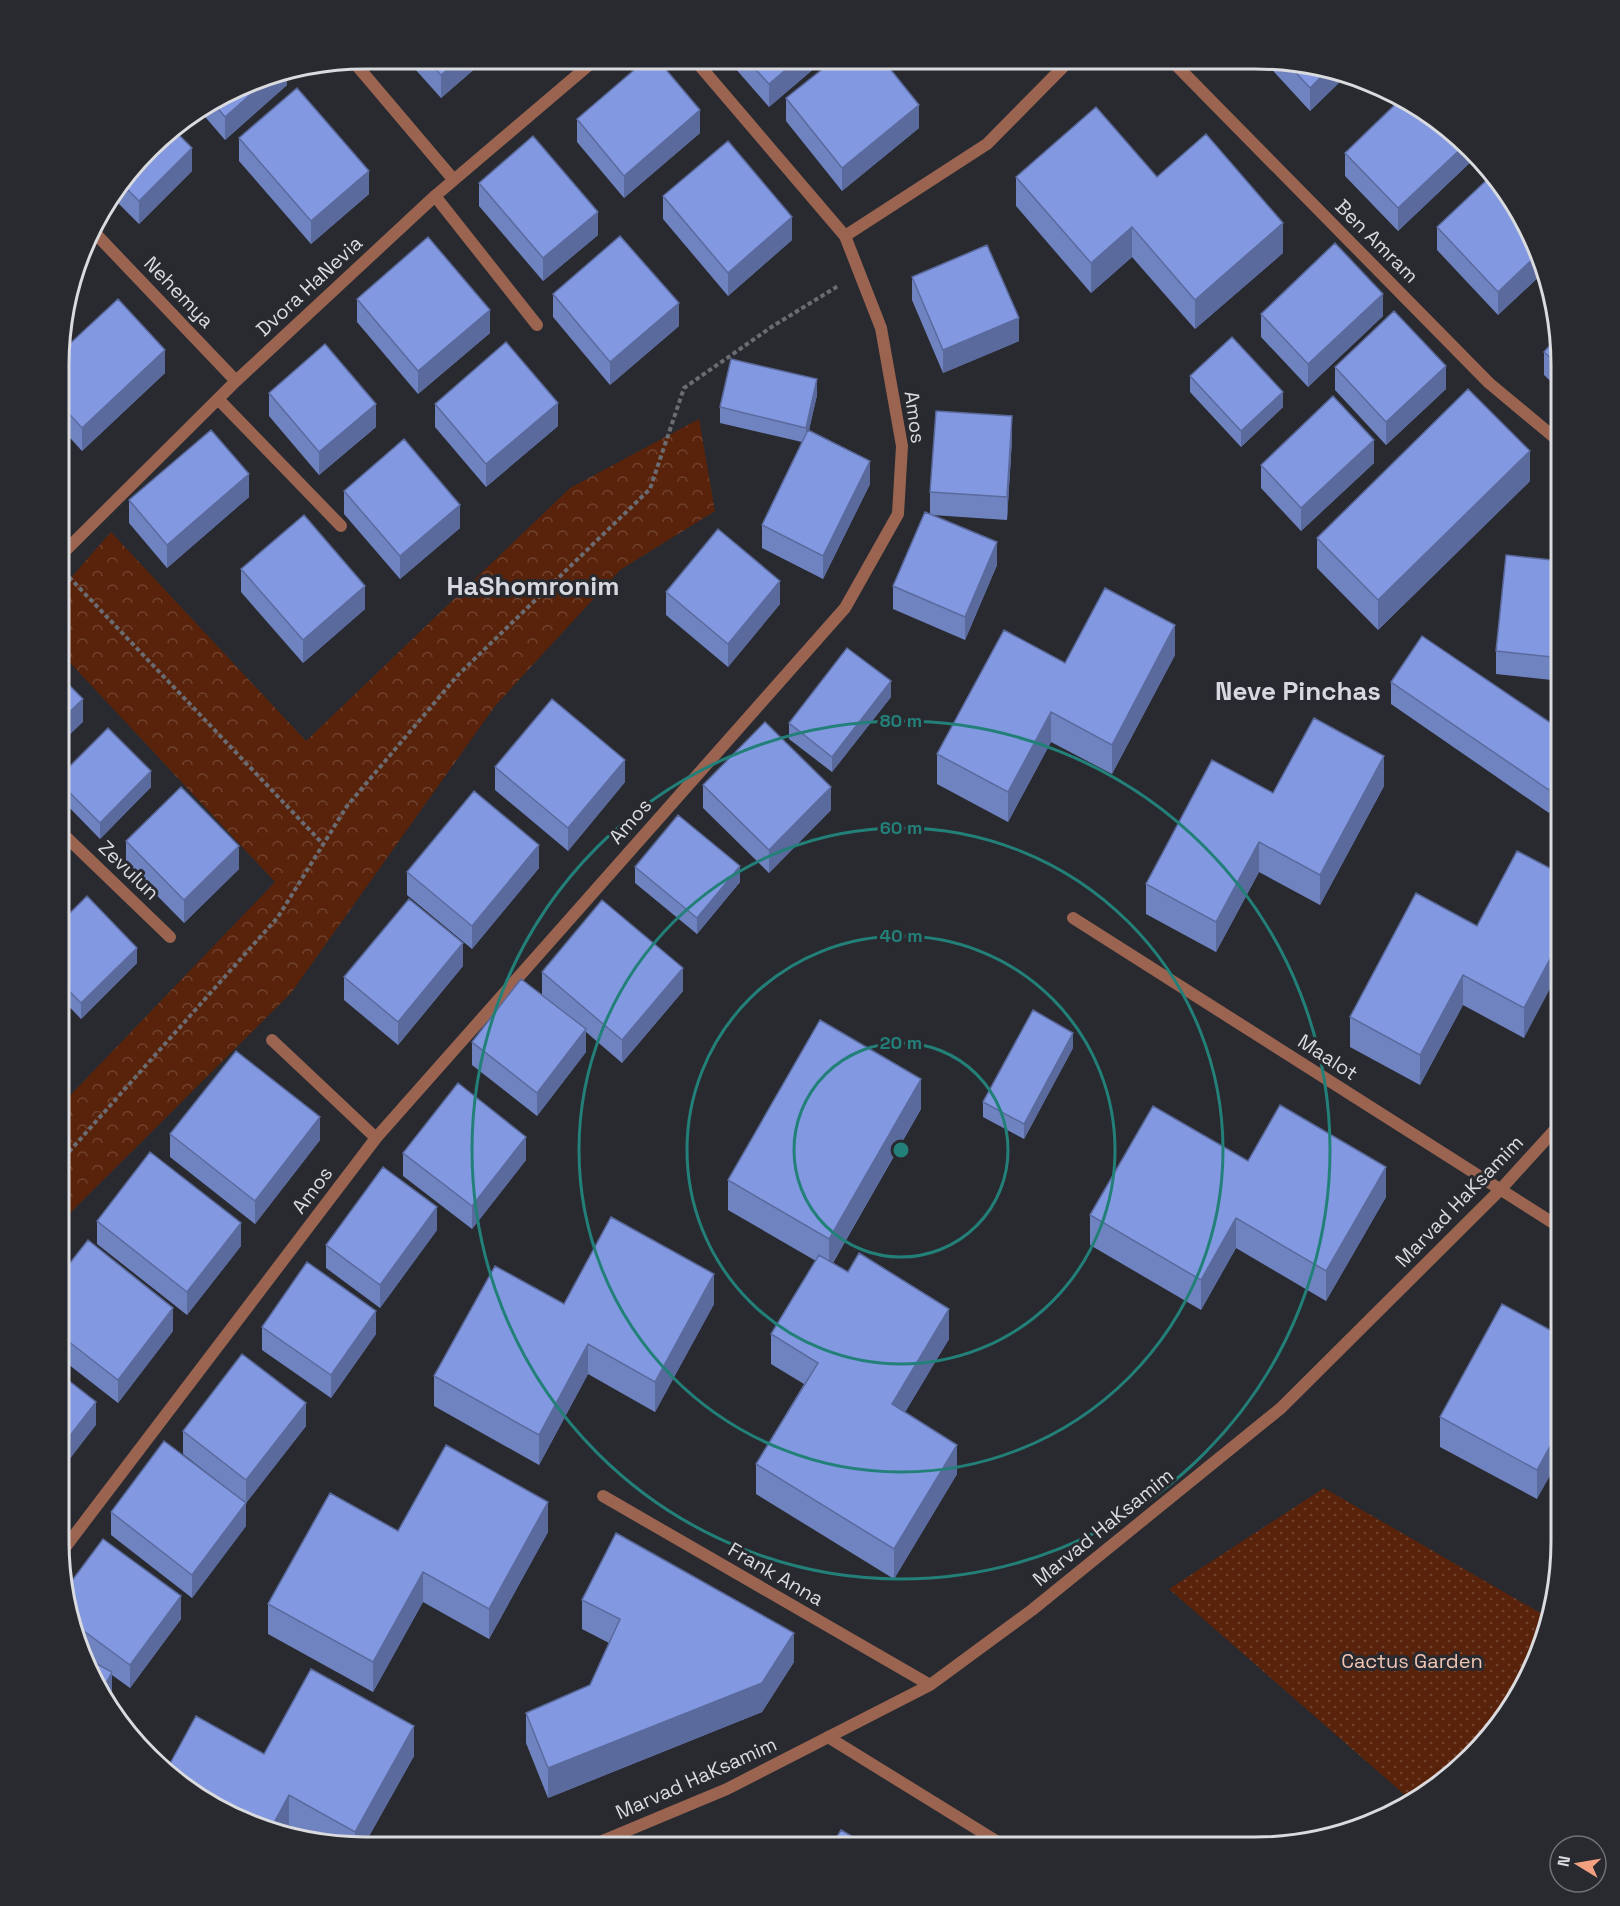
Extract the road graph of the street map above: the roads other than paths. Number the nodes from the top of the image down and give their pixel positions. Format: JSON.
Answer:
{"nodes":[{"id":1,"x":361,"y":69,"type":"edge"},
{"id":2,"x":584,"y":69,"type":"edge"},
{"id":3,"x":703,"y":69,"type":"edge"},
{"id":4,"x":1060,"y":69,"type":"edge"},
{"id":5,"x":1180,"y":69,"type":"edge"},
{"id":6,"x":453,"y":179,"type":"junction"},
{"id":7,"x":435,"y":196,"type":"junction"},
{"id":8,"x":845,"y":236,"type":"junction"},
{"id":9,"x":99,"y":237,"type":"edge"},
{"id":10,"x":537,"y":325,"type":"dead end"},
{"id":11,"x":236,"y":381,"type":"junction"},
{"id":12,"x":218,"y":399,"type":"junction"},
{"id":13,"x":1551,"y":434,"type":"edge"},
{"id":14,"x":342,"y":526,"type":"dead end"},
{"id":15,"x":69,"y":547,"type":"edge"},
{"id":16,"x":69,"y":840,"type":"edge"},
{"id":17,"x":1073,"y":918,"type":"dead end"},
{"id":18,"x":170,"y":937,"type":"dead end"},
{"id":19,"x":273,"y":1040,"type":"dead end"},
{"id":20,"x":1551,"y":1134,"type":"edge"},
{"id":21,"x":376,"y":1138,"type":"junction"},
{"id":22,"x":1500,"y":1190,"type":"junction"},
{"id":23,"x":1551,"y":1222,"type":"edge"},
{"id":24,"x":603,"y":1496,"type":"dead end"},
{"id":25,"x":69,"y":1542,"type":"edge"},
{"id":26,"x":930,"y":1685,"type":"junction"},
{"id":27,"x":828,"y":1737,"type":"junction"},
{"id":28,"x":612,"y":1837,"type":"edge"},
{"id":29,"x":990,"y":1837,"type":"edge"}],
"edges":[{"from":1,"to":6,"type":"street"},
{"from":2,"to":6,"type":"street","name":"Dvora HaNevia"},
{"from":3,"to":8,"type":"street","name":"Amos"},
{"from":4,"to":8,"type":"street"},
{"from":5,"to":13,"type":"street","name":"Ben Amram"},
{"from":6,"to":7,"type":"street","name":"Dvora HaNevia"},
{"from":7,"to":10,"type":"street"},
{"from":7,"to":11,"type":"street","name":"Dvora HaNevia"},
{"from":8,"to":21,"type":"street","name":"Amos"},
{"from":9,"to":11,"type":"street","name":"Nehemya"},
{"from":11,"to":12,"type":"street","name":"Dvora HaNevia"},
{"from":12,"to":14,"type":"street"},
{"from":12,"to":15,"type":"street","name":"Dvora HaNevia"},
{"from":16,"to":18,"type":"street","name":"Zevulun"},
{"from":17,"to":22,"type":"street","name":"Maalot"},
{"from":19,"to":21,"type":"street"},
{"from":20,"to":22,"type":"street","name":"Marvad HaKsamim"},
{"from":21,"to":25,"type":"street","name":"Amos"},
{"from":22,"to":23,"type":"street","name":"Maalot"},
{"from":22,"to":26,"type":"street","name":"Marvad HaKsamim"},
{"from":24,"to":26,"type":"street","name":"Frank Anna"},
{"from":26,"to":27,"type":"street","name":"Marvad HaKsamim"},
{"from":27,"to":28,"type":"street","name":"Marvad HaKsamim"},
{"from":27,"to":29,"type":"street"}]}
